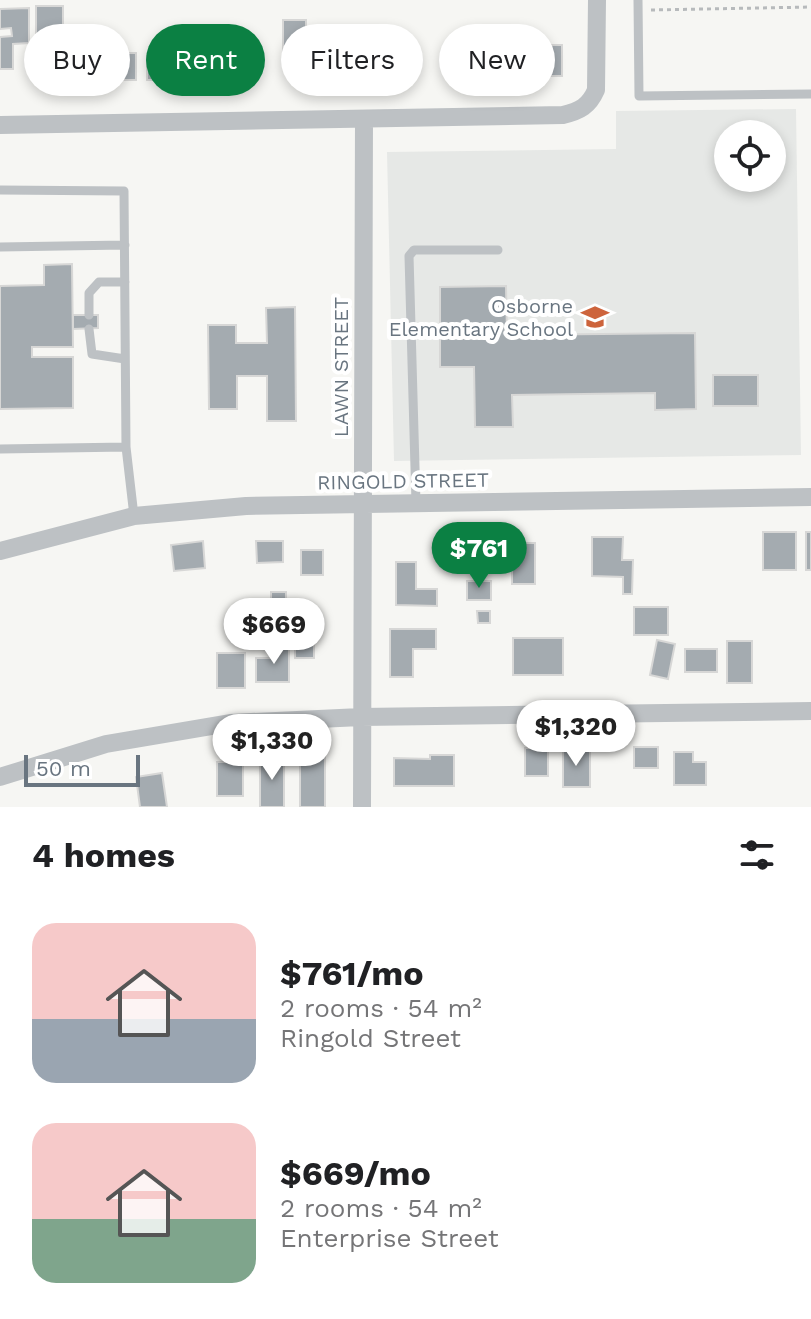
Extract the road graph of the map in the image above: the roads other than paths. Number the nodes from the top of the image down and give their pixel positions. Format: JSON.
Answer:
{"nodes":[{"id":1,"x":597,"y":0,"type":"edge"},
{"id":2,"x":638,"y":5,"type":"edge"},
{"id":3,"x":811,"y":94,"type":"edge"},
{"id":4,"x":364,"y":119,"type":"junction"},
{"id":5,"x":0,"y":125,"type":"edge"},
{"id":6,"x":0,"y":190,"type":"edge"},
{"id":7,"x":125,"y":245,"type":"junction"},
{"id":8,"x":0,"y":247,"type":"edge"},
{"id":9,"x":498,"y":250,"type":"dead end"},
{"id":10,"x":125,"y":282,"type":"junction"},
{"id":11,"x":89,"y":315,"type":"dead end"},
{"id":12,"x":89,"y":329,"type":"dead end"},
{"id":13,"x":125,"y":359,"type":"junction"},
{"id":14,"x":126,"y":447,"type":"junction"},
{"id":15,"x":0,"y":449,"type":"edge"},
{"id":16,"x":811,"y":497,"type":"edge"},
{"id":17,"x":363,"y":503,"type":"junction"},
{"id":18,"x":416,"y":503,"type":"junction"},
{"id":19,"x":134,"y":516,"type":"junction"},
{"id":20,"x":0,"y":551,"type":"edge"},
{"id":21,"x":811,"y":711,"type":"edge"},
{"id":22,"x":361,"y":717,"type":"junction"},
{"id":23,"x":0,"y":777,"type":"edge"},
{"id":24,"x":362,"y":807,"type":"edge"}],
"edges":[{"from":1,"to":4,"type":"street"},
{"from":2,"to":3,"type":"lane"},
{"from":4,"to":5,"type":"street"},
{"from":4,"to":17,"type":"street","name":"LAWN STREET"},
{"from":6,"to":7,"type":"lane"},
{"from":7,"to":8,"type":"lane"},
{"from":7,"to":10,"type":"lane"},
{"from":9,"to":18,"type":"lane"},
{"from":10,"to":11,"type":"lane"},
{"from":10,"to":13,"type":"lane"},
{"from":12,"to":13,"type":"lane"},
{"from":13,"to":14,"type":"lane"},
{"from":14,"to":15,"type":"lane"},
{"from":14,"to":19,"type":"lane"},
{"from":16,"to":18,"type":"street","name":"RINGOLD STREET"},
{"from":17,"to":18,"type":"street","name":"RINGOLD STREET"},
{"from":17,"to":19,"type":"street","name":"RINGOLD STREET"},
{"from":17,"to":22,"type":"street","name":"LAWN STREET"},
{"from":19,"to":20,"type":"street","name":"RINGOLD STREET"},
{"from":21,"to":22,"type":"street"},
{"from":22,"to":23,"type":"street"},
{"from":22,"to":24,"type":"street","name":"LAWN STREET"}]}
